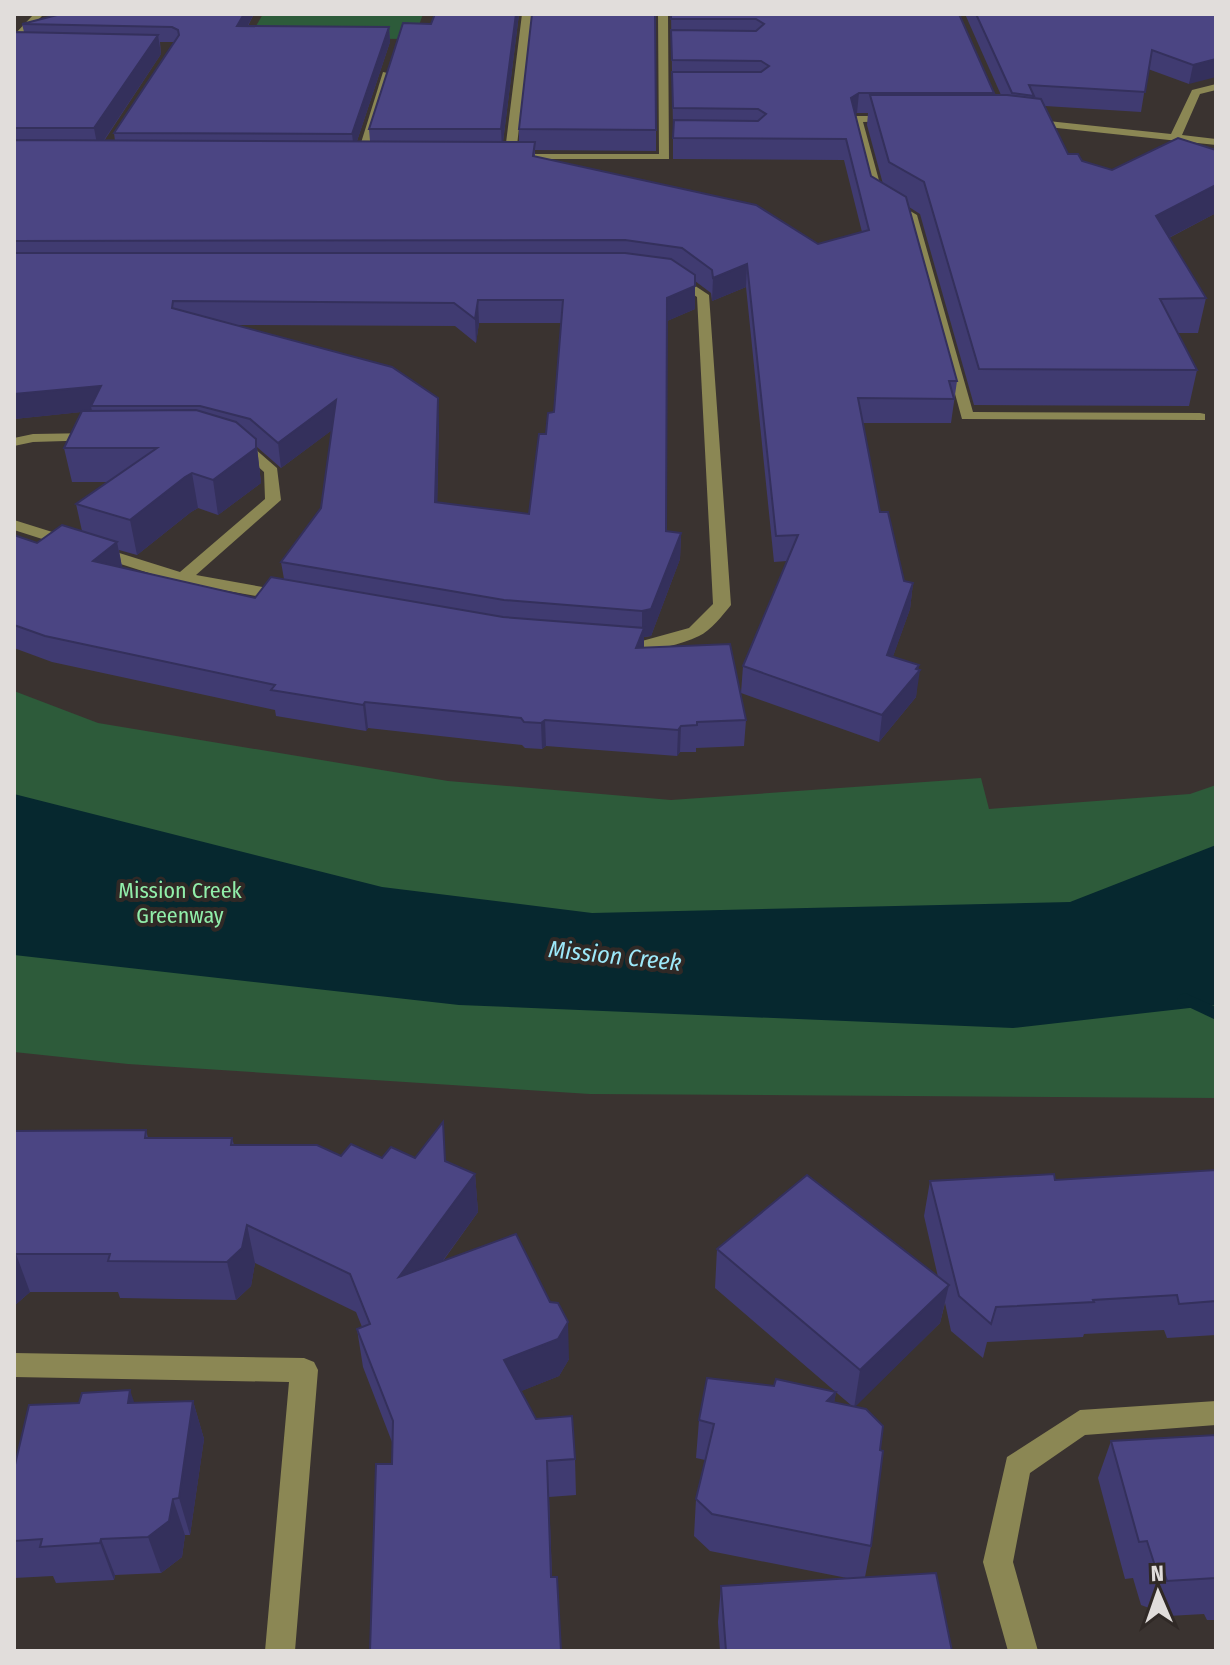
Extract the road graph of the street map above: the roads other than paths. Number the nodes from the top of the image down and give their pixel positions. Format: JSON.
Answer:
{"nodes":[{"id":1,"x":39,"y":14,"type":"edge"},
{"id":2,"x":527,"y":14,"type":"edge"},
{"id":3,"x":663,"y":14,"type":"edge"},
{"id":4,"x":14,"y":43,"type":"edge"},
{"id":5,"x":663,"y":43,"type":"junction"},
{"id":6,"x":678,"y":43,"type":"edge"},
{"id":7,"x":30,"y":46,"type":"edge"},
{"id":8,"x":392,"y":58,"type":"edge"},
{"id":9,"x":664,"y":85,"type":"junction"},
{"id":10,"x":677,"y":86,"type":"edge"},
{"id":11,"x":1216,"y":87,"type":"edge"},
{"id":12,"x":902,"y":119,"type":"edge"},
{"id":13,"x":1018,"y":121,"type":"edge"},
{"id":14,"x":665,"y":134,"type":"junction"},
{"id":15,"x":681,"y":134,"type":"edge"},
{"id":16,"x":1175,"y":138,"type":"junction"},
{"id":17,"x":1216,"y":142,"type":"edge"},
{"id":18,"x":345,"y":156,"type":"edge"},
{"id":19,"x":360,"y":157,"type":"junction"},
{"id":20,"x":375,"y":157,"type":"edge"},
{"id":21,"x":495,"y":157,"type":"edge"},
{"id":22,"x":510,"y":157,"type":"junction"},
{"id":23,"x":663,"y":274,"type":"edge"},
{"id":24,"x":1200,"y":417,"type":"dead end"},
{"id":25,"x":110,"y":437,"type":"edge"},
{"id":26,"x":14,"y":442,"type":"edge"},
{"id":27,"x":218,"y":442,"type":"edge"},
{"id":28,"x":14,"y":525,"type":"edge"},
{"id":29,"x":183,"y":578,"type":"junction"},
{"id":30,"x":305,"y":599,"type":"edge"},
{"id":31,"x":596,"y":642,"type":"edge"},
{"id":32,"x":14,"y":1365,"type":"edge"},
{"id":33,"x":1216,"y":1413,"type":"edge"},
{"id":34,"x":280,"y":1651,"type":"edge"},
{"id":35,"x":1023,"y":1651,"type":"edge"}],
"edges":[{"from":1,"to":4,"type":"lane"},
{"from":2,"to":22,"type":"lane"},
{"from":3,"to":5,"type":"lane"},
{"from":4,"to":7,"type":"lane"},
{"from":5,"to":6,"type":"lane"},
{"from":5,"to":9,"type":"lane"},
{"from":8,"to":19,"type":"lane"},
{"from":9,"to":10,"type":"lane"},
{"from":9,"to":14,"type":"lane"},
{"from":11,"to":16,"type":"lane"},
{"from":12,"to":24,"type":"lane"},
{"from":13,"to":16,"type":"lane"},
{"from":14,"to":15,"type":"lane"},
{"from":14,"to":22,"type":"lane"},
{"from":16,"to":17,"type":"lane"},
{"from":18,"to":19,"type":"lane"},
{"from":19,"to":20,"type":"lane"},
{"from":21,"to":22,"type":"lane"},
{"from":23,"to":31,"type":"lane"},
{"from":25,"to":26,"type":"lane"},
{"from":27,"to":29,"type":"lane"},
{"from":28,"to":29,"type":"lane"},
{"from":29,"to":30,"type":"lane"},
{"from":32,"to":34,"type":"lane"},
{"from":33,"to":35,"type":"lane"}]}
